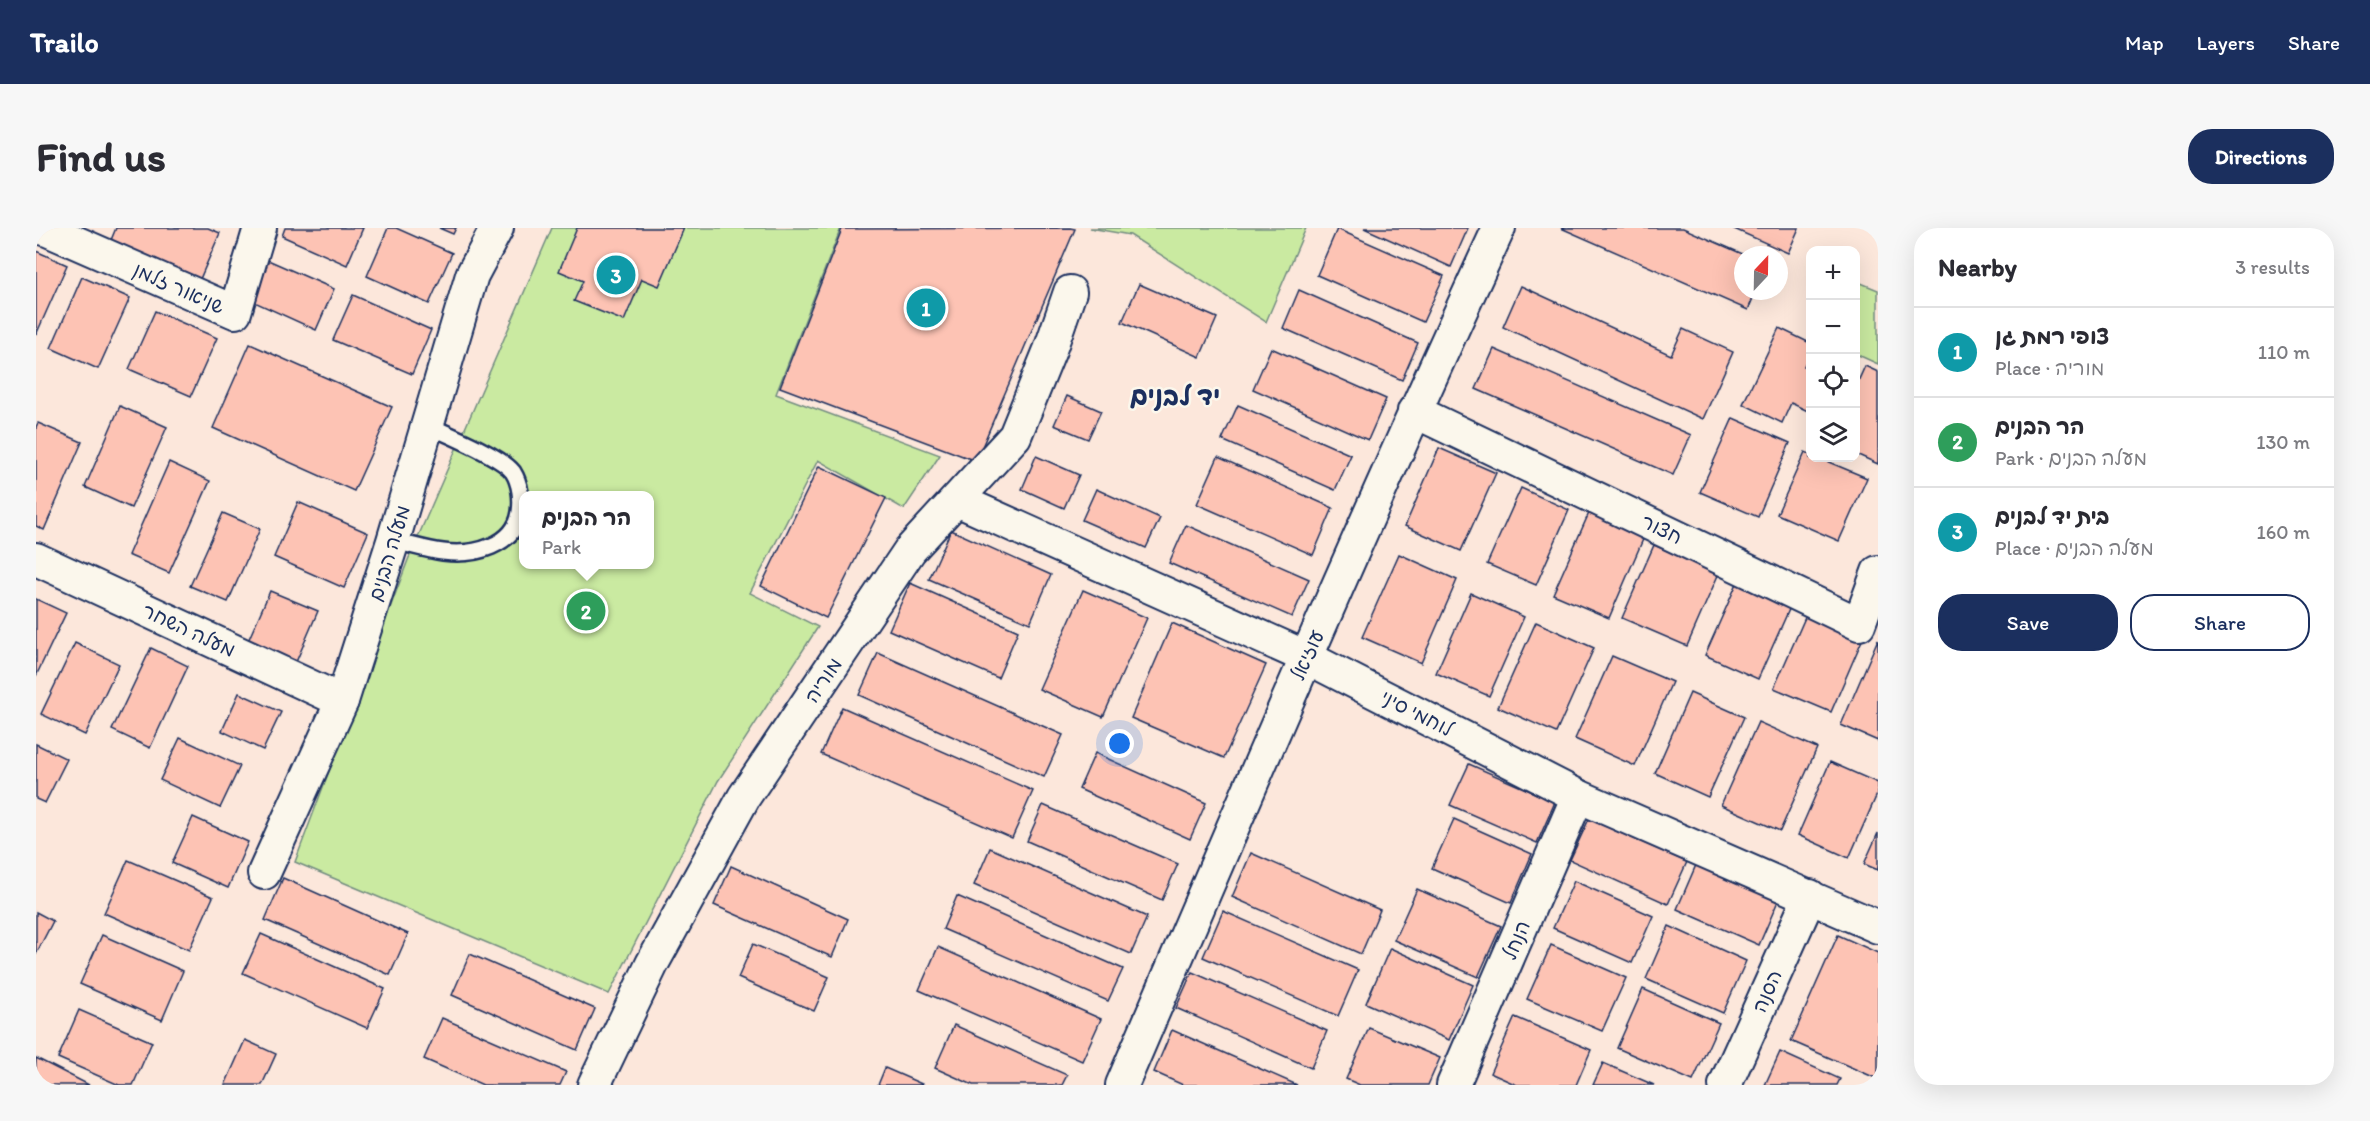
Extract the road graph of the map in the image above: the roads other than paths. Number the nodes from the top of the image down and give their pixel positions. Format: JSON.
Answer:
{"nodes":[{"id":1,"x":43,"y":228,"type":"edge"},
{"id":2,"x":260,"y":228,"type":"edge"},
{"id":3,"x":497,"y":228,"type":"edge"},
{"id":4,"x":1499,"y":228,"type":"edge"},
{"id":5,"x":1070,"y":292,"type":"dead end"},
{"id":6,"x":1414,"y":411,"type":"junction"},
{"id":7,"x":428,"y":425,"type":"junction"},
{"id":8,"x":519,"y":491,"type":"edge"},
{"id":9,"x":957,"y":500,"type":"junction"},
{"id":10,"x":519,"y":517,"type":"edge"},
{"id":11,"x":393,"y":541,"type":"junction"},
{"id":12,"x":36,"y":559,"type":"edge"},
{"id":13,"x":1878,"y":572,"type":"edge"},
{"id":14,"x":1306,"y":657,"type":"junction"},
{"id":15,"x":342,"y":701,"type":"junction"},
{"id":16,"x":1578,"y":796,"type":"junction"},
{"id":17,"x":264,"y":873,"type":"dead end"},
{"id":18,"x":1810,"y":896,"type":"junction"},
{"id":19,"x":1878,"y":927,"type":"edge"},
{"id":20,"x":594,"y":1085,"type":"edge"},
{"id":21,"x":1122,"y":1085,"type":"edge"},
{"id":22,"x":1453,"y":1085,"type":"edge"},
{"id":23,"x":1725,"y":1085,"type":"edge"}],
"edges":[{"from":1,"to":2,"type":"street","name":"שניאור זלמן"},
{"from":3,"to":7,"type":"street","name":"מעלה הבנים"},
{"from":4,"to":6,"type":"street","name":"עוזיאל"},
{"from":5,"to":9,"type":"street","name":"מוריה"},
{"from":6,"to":13,"type":"street","name":"חצור"},
{"from":6,"to":14,"type":"street","name":"עוזיאל"},
{"from":7,"to":8,"type":"lane"},
{"from":7,"to":11,"type":"street","name":"מעלה הבנים"},
{"from":9,"to":14,"type":"street","name":"לוחמי סיני"},
{"from":9,"to":20,"type":"street","name":"מוריה"},
{"from":10,"to":11,"type":"lane"},
{"from":11,"to":15,"type":"street","name":"מעלה הבנים"},
{"from":12,"to":15,"type":"street","name":"מעלה השחר"},
{"from":14,"to":16,"type":"street","name":"לוחמי סיני"},
{"from":14,"to":21,"type":"street","name":"עוזיאל"},
{"from":15,"to":17,"type":"street","name":"מעלה הבנים"},
{"from":16,"to":18,"type":"street","name":"לוחמי סיני"},
{"from":16,"to":22,"type":"street","name":"הנחל"},
{"from":18,"to":19,"type":"street","name":"לוחמי סיני"},
{"from":18,"to":23,"type":"street","name":"הסנה"}]}
